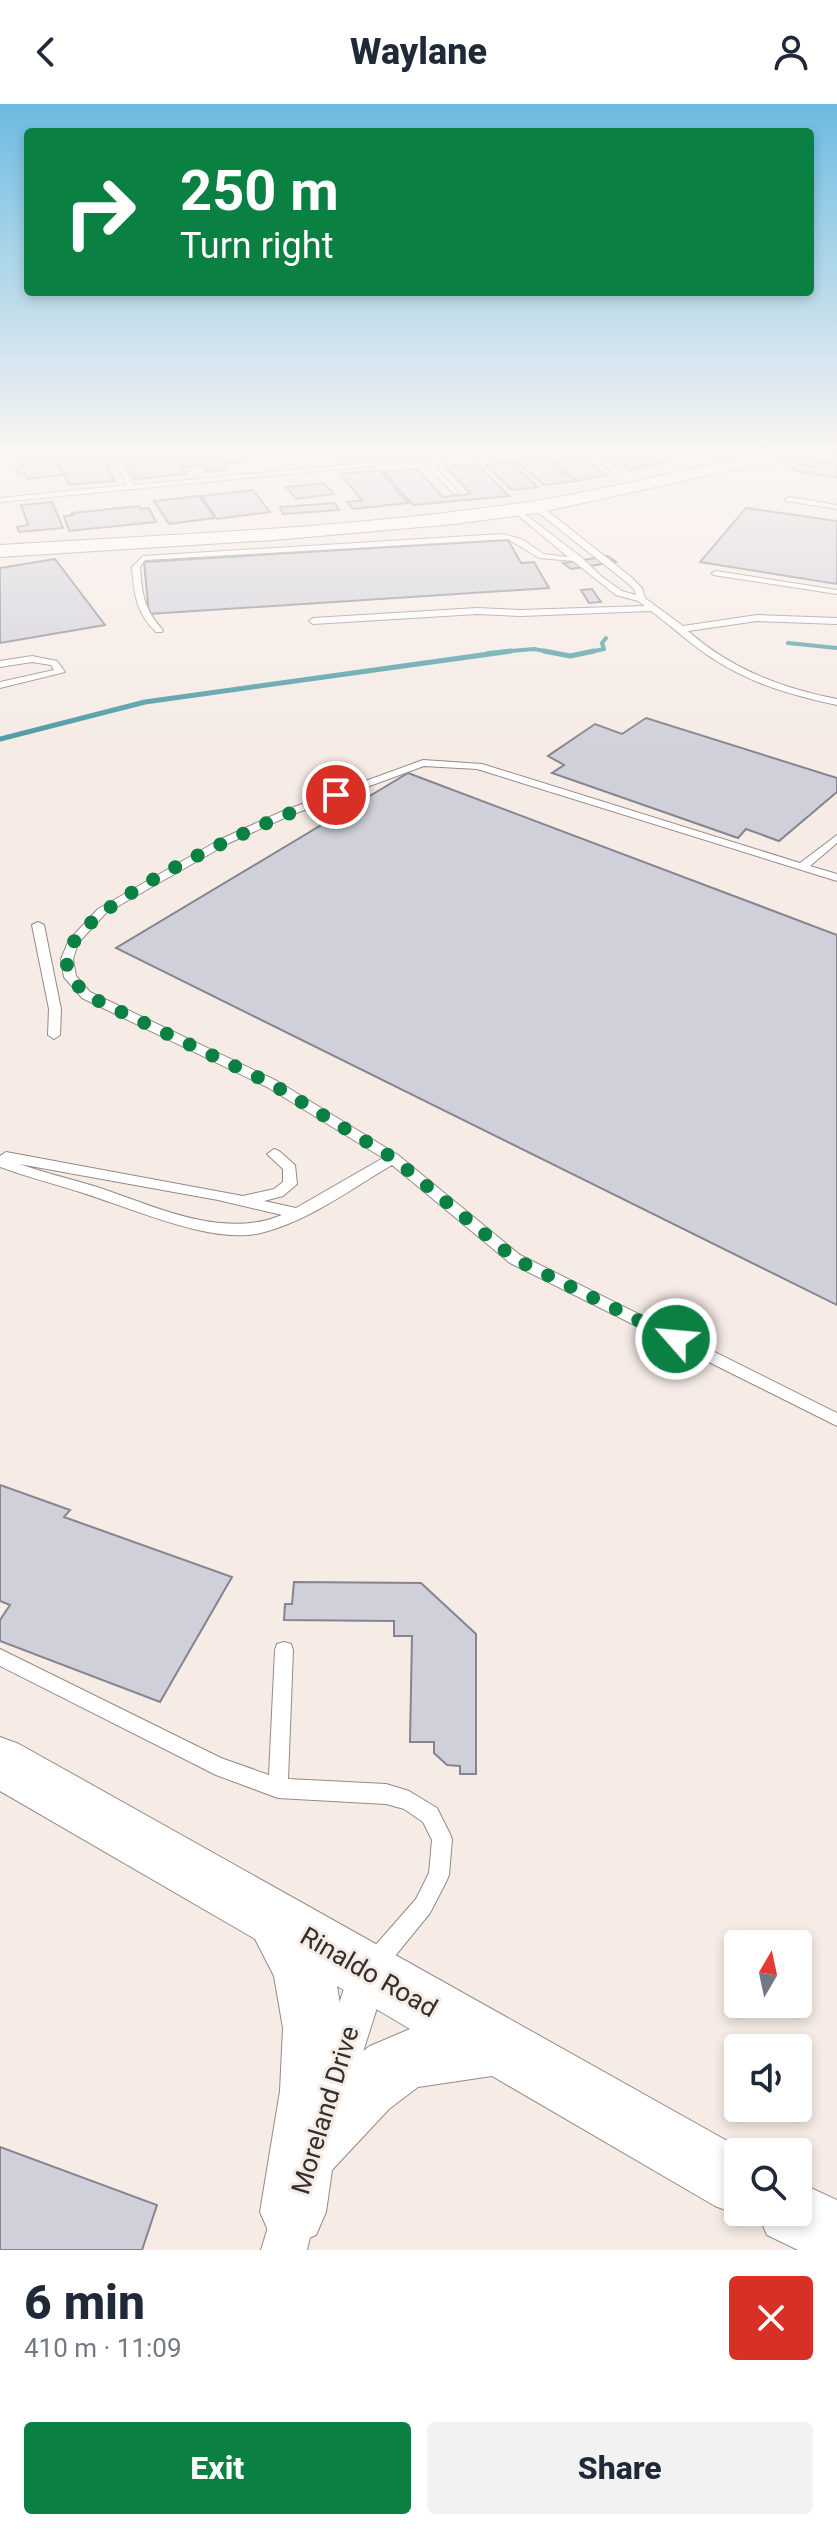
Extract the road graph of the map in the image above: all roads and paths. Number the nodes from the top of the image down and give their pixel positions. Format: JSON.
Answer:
{"nodes":[{"id":1,"x":271,"y":550,"type":"edge"},
{"id":2,"x":532,"y":550,"type":"edge"},
{"id":3,"x":569,"y":550,"type":"edge"},
{"id":4,"x":585,"y":550,"type":"edge"},
{"id":5,"x":578,"y":559,"type":"junction"},
{"id":6,"x":716,"y":573,"type":"dead end"},
{"id":7,"x":837,"y":592,"type":"edge"},
{"id":8,"x":641,"y":599,"type":"junction"},
{"id":9,"x":653,"y":607,"type":"junction"},
{"id":10,"x":313,"y":621,"type":"dead end"},
{"id":11,"x":837,"y":621,"type":"edge"},
{"id":12,"x":681,"y":629,"type":"junction"},
{"id":13,"x":159,"y":630,"type":"dead end"},
{"id":14,"x":0,"y":664,"type":"edge"},
{"id":15,"x":0,"y":685,"type":"edge"},
{"id":16,"x":837,"y":702,"type":"edge"},
{"id":17,"x":837,"y":838,"type":"edge"},
{"id":18,"x":804,"y":865,"type":"junction"},
{"id":19,"x":837,"y":878,"type":"edge"},
{"id":20,"x":38,"y":925,"type":"dead end"},
{"id":21,"x":54,"y":1035,"type":"dead end"},
{"id":22,"x":274,"y":1154,"type":"dead end"},
{"id":23,"x":393,"y":1158,"type":"junction"},
{"id":24,"x":0,"y":1159,"type":"edge"},
{"id":25,"x":236,"y":1199,"type":"junction"},
{"id":26,"x":296,"y":1213,"type":"junction"},
{"id":27,"x":837,"y":1420,"type":"edge"},
{"id":28,"x":284,"y":1650,"type":"dead end"},
{"id":29,"x":0,"y":1657,"type":"edge"},
{"id":30,"x":0,"y":1762,"type":"edge"},
{"id":31,"x":278,"y":1788,"type":"junction"},
{"id":32,"x":275,"y":1918,"type":"junction"},
{"id":33,"x":369,"y":1970,"type":"junction"},
{"id":34,"x":498,"y":2045,"type":"junction"},
{"id":35,"x":314,"y":2146,"type":"junction"},
{"id":36,"x":724,"y":2175,"type":"edge"},
{"id":37,"x":812,"y":2222,"type":"edge"},
{"id":38,"x":289,"y":2231,"type":"edge"},
{"id":39,"x":837,"y":2234,"type":"edge"}],
"edges":[{"from":1,"to":13,"type":"lane"},
{"from":2,"to":5,"type":"lane"},
{"from":3,"to":5,"type":"lane"},
{"from":4,"to":8,"type":"lane"},
{"from":5,"to":8,"type":"lane"},
{"from":6,"to":7,"type":"lane"},
{"from":8,"to":9,"type":"lane"},
{"from":9,"to":10,"type":"lane"},
{"from":9,"to":12,"type":"lane"},
{"from":11,"to":12,"type":"lane"},
{"from":12,"to":16,"type":"lane"},
{"from":14,"to":15,"type":"lane"},
{"from":17,"to":18,"type":"lane"},
{"from":18,"to":19,"type":"lane"},
{"from":18,"to":23,"type":"lane"},
{"from":20,"to":21,"type":"lane"},
{"from":22,"to":25,"type":"lane"},
{"from":23,"to":26,"type":"lane"},
{"from":23,"to":27,"type":"lane"},
{"from":24,"to":25,"type":"lane"},
{"from":24,"to":26,"type":"lane"},
{"from":25,"to":26,"type":"lane"},
{"from":28,"to":31,"type":"lane"},
{"from":29,"to":31,"type":"lane"},
{"from":30,"to":32,"type":"street","name":"Rinaldo Road"},
{"from":31,"to":33,"type":"lane"},
{"from":32,"to":33,"type":"street","name":"Rinaldo Road"},
{"from":32,"to":38,"type":"street"},
{"from":33,"to":34,"type":"street","name":"Rinaldo Road"},
{"from":33,"to":35,"type":"street","name":"Moreland Drive"},
{"from":34,"to":35,"type":"street"},
{"from":34,"to":36,"type":"street","name":"Rinaldo Road"},
{"from":35,"to":38,"type":"street","name":"Moreland Drive"},
{"from":37,"to":39,"type":"street"}]}
